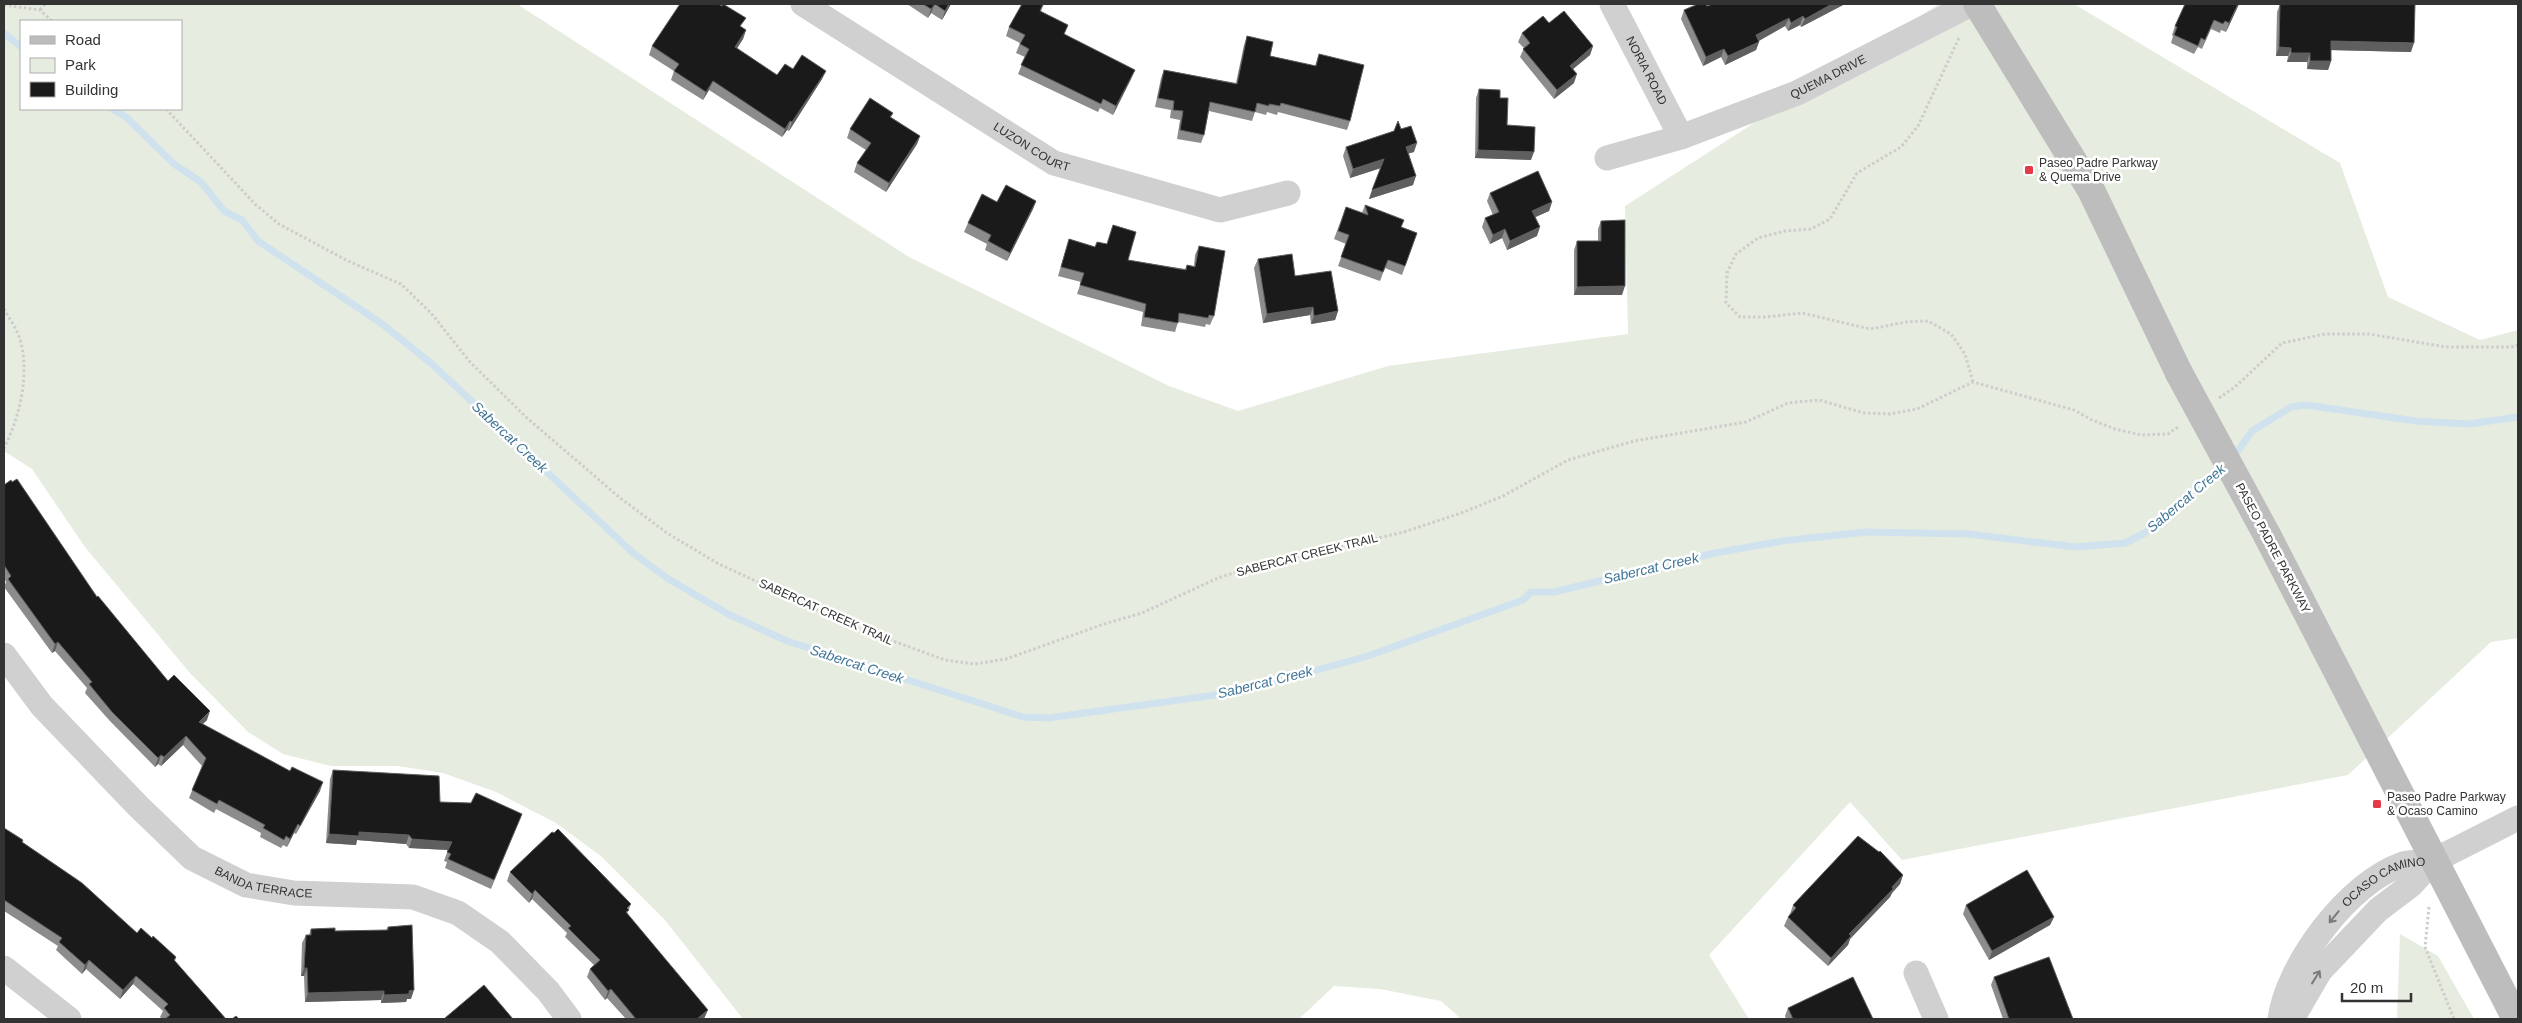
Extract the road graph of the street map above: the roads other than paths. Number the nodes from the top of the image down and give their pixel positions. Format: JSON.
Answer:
{"nodes":[{"id":1,"x":803,"y":4,"type":"edge"},
{"id":2,"x":1612,"y":4,"type":"edge"},
{"id":3,"x":1971,"y":4,"type":"edge"},
{"id":4,"x":1977,"y":4,"type":"edge"},
{"id":5,"x":1681,"y":137,"type":"junction"},
{"id":6,"x":1607,"y":158,"type":"dead end"},
{"id":7,"x":1288,"y":194,"type":"dead end"},
{"id":8,"x":4,"y":656,"type":"edge"},
{"id":9,"x":2518,"y":818,"type":"edge"},
{"id":10,"x":2434,"y":861,"type":"junction"},
{"id":11,"x":4,"y":968,"type":"edge"},
{"id":12,"x":1916,"y":973,"type":"dead end"},
{"id":13,"x":69,"y":1019,"type":"edge"},
{"id":14,"x":569,"y":1019,"type":"edge"},
{"id":15,"x":1936,"y":1019,"type":"edge"},
{"id":16,"x":2280,"y":1019,"type":"edge"},
{"id":17,"x":2292,"y":1019,"type":"edge"},
{"id":18,"x":2516,"y":1019,"type":"edge"}],
"edges":[{"from":1,"to":7,"type":"street","name":"LUZON COURT"},
{"from":2,"to":5,"type":"street","name":"NORIA ROAD"},
{"from":3,"to":5,"type":"street","name":"QUEMA DRIVE"},
{"from":4,"to":10,"type":"main road","name":"PASEO PADRE PARKWAY","bridge":true},
{"from":5,"to":6,"type":"street","name":"QUEMA DRIVE"},
{"from":8,"to":14,"type":"street","name":"BANDA TERRACE"},
{"from":9,"to":10,"type":"street"},
{"from":10,"to":16,"type":"street","name":"OCASO CAMINO","one_way":true},
{"from":17,"to":10,"type":"street","name":"OCASO CAMINO","one_way":true},
{"from":10,"to":18,"type":"main road","name":"PASEO PADRE PARKWAY"},
{"from":11,"to":13,"type":"street"},
{"from":12,"to":15,"type":"street"}]}
